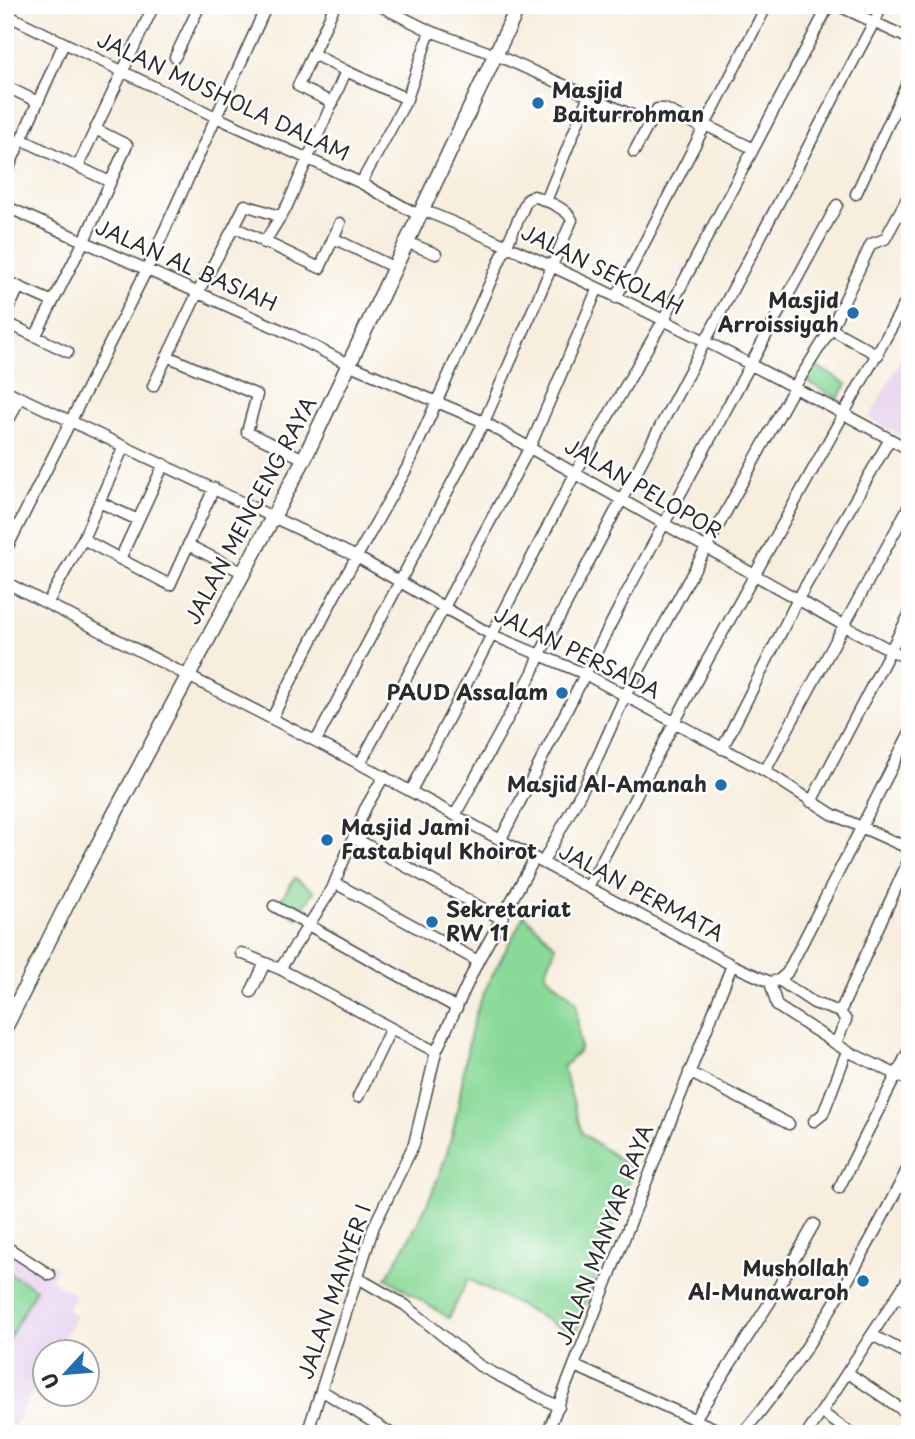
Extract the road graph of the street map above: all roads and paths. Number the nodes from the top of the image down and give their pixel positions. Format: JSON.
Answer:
{"nodes":[{"id":1,"x":154,"y":5,"type":"edge"},
{"id":2,"x":200,"y":5,"type":"edge"},
{"id":3,"x":267,"y":5,"type":"edge"},
{"id":4,"x":335,"y":5,"type":"edge"},
{"id":5,"x":378,"y":5,"type":"edge"},
{"id":6,"x":519,"y":5,"type":"edge"},
{"id":7,"x":767,"y":5,"type":"edge"},
{"id":8,"x":829,"y":5,"type":"edge"},
{"id":9,"x":837,"y":5,"type":"edge"},
{"id":10,"x":883,"y":5,"type":"edge"},
{"id":11,"x":8,"y":14,"type":"edge"},
{"id":12,"x":875,"y":23,"type":"junction"},
{"id":13,"x":430,"y":31,"type":"junction"},
{"id":14,"x":910,"y":38,"type":"edge"},
{"id":15,"x":64,"y":43,"type":"junction"},
{"id":16,"x":313,"y":54,"type":"junction"},
{"id":17,"x":496,"y":55,"type":"junction"},
{"id":18,"x":175,"y":57,"type":"dead end"},
{"id":19,"x":122,"y":71,"type":"junction"},
{"id":20,"x":346,"y":71,"type":"junction"},
{"id":21,"x":910,"y":76,"type":"edge"},
{"id":22,"x":5,"y":86,"type":"edge"},
{"id":23,"x":589,"y":95,"type":"junction"},
{"id":24,"x":407,"y":99,"type":"junction"},
{"id":25,"x":38,"y":102,"type":"junction"},
{"id":26,"x":333,"y":103,"type":"junction"},
{"id":27,"x":634,"y":116,"type":"dead end"},
{"id":28,"x":216,"y":117,"type":"junction"},
{"id":29,"x":704,"y":126,"type":"junction"},
{"id":30,"x":94,"y":128,"type":"junction"},
{"id":31,"x":22,"y":139,"type":"junction"},
{"id":32,"x":752,"y":148,"type":"junction"},
{"id":33,"x":634,"y":152,"type":"dead end"},
{"id":34,"x":308,"y":159,"type":"junction"},
{"id":35,"x":78,"y":166,"type":"junction"},
{"id":36,"x":5,"y":176,"type":"edge"},
{"id":37,"x":110,"y":182,"type":"junction"},
{"id":38,"x":361,"y":183,"type":"junction"},
{"id":39,"x":910,"y":192,"type":"edge"},
{"id":40,"x":856,"y":194,"type":"dead end"},
{"id":41,"x":546,"y":201,"type":"junction"},
{"id":42,"x":837,"y":205,"type":"dead end"},
{"id":43,"x":5,"y":206,"type":"edge"},
{"id":44,"x":422,"y":213,"type":"junction"},
{"id":45,"x":279,"y":216,"type":"junction"},
{"id":46,"x":340,"y":223,"type":"dead end"},
{"id":47,"x":234,"y":228,"type":"junction"},
{"id":48,"x":333,"y":238,"type":"junction"},
{"id":49,"x":84,"y":241,"type":"junction"},
{"id":50,"x":264,"y":243,"type":"junction"},
{"id":51,"x":409,"y":243,"type":"junction"},
{"id":52,"x":506,"y":244,"type":"junction"},
{"id":53,"x":436,"y":254,"type":"dead end"},
{"id":54,"x":550,"y":266,"type":"junction"},
{"id":55,"x":395,"y":268,"type":"junction"},
{"id":56,"x":147,"y":269,"type":"junction"},
{"id":57,"x":5,"y":280,"type":"edge"},
{"id":58,"x":19,"y":287,"type":"junction"},
{"id":59,"x":597,"y":289,"type":"junction"},
{"id":60,"x":198,"y":292,"type":"junction"},
{"id":61,"x":910,"y":294,"type":"edge"},
{"id":62,"x":616,"y":298,"type":"junction"},
{"id":63,"x":53,"y":302,"type":"junction"},
{"id":64,"x":5,"y":319,"type":"edge"},
{"id":65,"x":664,"y":319,"type":"junction"},
{"id":66,"x":831,"y":328,"type":"junction"},
{"id":67,"x":36,"y":335,"type":"junction"},
{"id":68,"x":705,"y":342,"type":"junction"},
{"id":69,"x":68,"y":352,"type":"dead end"},
{"id":70,"x":878,"y":355,"type":"junction"},
{"id":71,"x":167,"y":356,"type":"junction"},
{"id":72,"x":350,"y":365,"type":"junction"},
{"id":73,"x":751,"y":365,"type":"junction"},
{"id":74,"x":153,"y":386,"type":"dead end"},
{"id":75,"x":795,"y":386,"type":"junction"},
{"id":76,"x":5,"y":390,"type":"edge"},
{"id":77,"x":20,"y":397,"type":"junction"},
{"id":78,"x":436,"y":402,"type":"junction"},
{"id":79,"x":842,"y":412,"type":"junction"},
{"id":80,"x":11,"y":416,"type":"dead end"},
{"id":81,"x":70,"y":420,"type":"junction"},
{"id":82,"x":484,"y":422,"type":"junction"},
{"id":83,"x":890,"y":439,"type":"junction"},
{"id":84,"x":124,"y":446,"type":"junction"},
{"id":85,"x":530,"y":447,"type":"junction"},
{"id":86,"x":910,"y":450,"type":"edge"},
{"id":87,"x":304,"y":459,"type":"junction"},
{"id":88,"x":164,"y":464,"type":"junction"},
{"id":89,"x":576,"y":472,"type":"junction"},
{"id":90,"x":214,"y":488,"type":"junction"},
{"id":91,"x":622,"y":499,"type":"junction"},
{"id":92,"x":99,"y":502,"type":"junction"},
{"id":93,"x":910,"y":504,"type":"edge"},
{"id":94,"x":274,"y":516,"type":"junction"},
{"id":95,"x":138,"y":520,"type":"junction"},
{"id":96,"x":664,"y":524,"type":"junction"},
{"id":97,"x":83,"y":539,"type":"junction"},
{"id":98,"x":188,"y":545,"type":"junction"},
{"id":99,"x":707,"y":548,"type":"junction"},
{"id":100,"x":5,"y":552,"type":"edge"},
{"id":101,"x":356,"y":557,"type":"junction"},
{"id":102,"x":120,"y":559,"type":"junction"},
{"id":103,"x":244,"y":573,"type":"junction"},
{"id":104,"x":755,"y":575,"type":"junction"},
{"id":105,"x":5,"y":582,"type":"edge"},
{"id":106,"x":399,"y":583,"type":"junction"},
{"id":107,"x":797,"y":599,"type":"junction"},
{"id":108,"x":48,"y":602,"type":"junction"},
{"id":109,"x":442,"y":607,"type":"junction"},
{"id":110,"x":910,"y":613,"type":"edge"},
{"id":111,"x":842,"y":625,"type":"junction"},
{"id":112,"x":490,"y":634,"type":"junction"},
{"id":113,"x":891,"y":650,"type":"junction"},
{"id":114,"x":540,"y":654,"type":"junction"},
{"id":115,"x":910,"y":660,"type":"edge"},
{"id":116,"x":585,"y":674,"type":"junction"},
{"id":117,"x":188,"y":676,"type":"junction"},
{"id":118,"x":625,"y":696,"type":"junction"},
{"id":119,"x":272,"y":718,"type":"junction"},
{"id":120,"x":675,"y":723,"type":"junction"},
{"id":121,"x":910,"y":732,"type":"edge"},
{"id":122,"x":316,"y":741,"type":"junction"},
{"id":123,"x":722,"y":749,"type":"junction"},
{"id":124,"x":360,"y":764,"type":"junction"},
{"id":125,"x":765,"y":771,"type":"junction"},
{"id":126,"x":384,"y":776,"type":"junction"},
{"id":127,"x":411,"y":791,"type":"junction"},
{"id":128,"x":811,"y":802,"type":"junction"},
{"id":129,"x":455,"y":815,"type":"junction"},
{"id":130,"x":861,"y":828,"type":"junction"},
{"id":131,"x":354,"y":838,"type":"junction"},
{"id":132,"x":501,"y":839,"type":"junction"},
{"id":133,"x":910,"y":849,"type":"edge"},
{"id":134,"x":910,"y":857,"type":"edge"},
{"id":135,"x":539,"y":860,"type":"junction"},
{"id":136,"x":335,"y":883,"type":"junction"},
{"id":137,"x":588,"y":887,"type":"junction"},
{"id":138,"x":274,"y":906,"type":"dead end"},
{"id":139,"x":502,"y":919,"type":"junction"},
{"id":140,"x":309,"y":926,"type":"junction"},
{"id":141,"x":241,"y":953,"type":"dead end"},
{"id":142,"x":478,"y":961,"type":"junction"},
{"id":143,"x":265,"y":963,"type":"junction"},
{"id":144,"x":732,"y":965,"type":"junction"},
{"id":145,"x":280,"y":969,"type":"junction"},
{"id":146,"x":774,"y":981,"type":"junction"},
{"id":147,"x":251,"y":992,"type":"dead end"},
{"id":148,"x":910,"y":992,"type":"edge"},
{"id":149,"x":910,"y":1004,"type":"edge"},
{"id":150,"x":457,"y":1008,"type":"junction"},
{"id":151,"x":840,"y":1012,"type":"junction"},
{"id":152,"x":5,"y":1028,"type":"edge"},
{"id":153,"x":390,"y":1028,"type":"junction"},
{"id":154,"x":836,"y":1043,"type":"junction"},
{"id":155,"x":910,"y":1048,"type":"edge"},
{"id":156,"x":847,"y":1051,"type":"junction"},
{"id":157,"x":436,"y":1052,"type":"junction"},
{"id":158,"x":689,"y":1072,"type":"junction"},
{"id":159,"x":896,"y":1074,"type":"junction"},
{"id":160,"x":910,"y":1081,"type":"edge"},
{"id":161,"x":358,"y":1097,"type":"dead end"},
{"id":162,"x":814,"y":1121,"type":"dead end"},
{"id":163,"x":789,"y":1124,"type":"dead end"},
{"id":164,"x":910,"y":1164,"type":"edge"},
{"id":165,"x":839,"y":1188,"type":"dead end"},
{"id":166,"x":814,"y":1224,"type":"dead end"},
{"id":167,"x":5,"y":1246,"type":"edge"},
{"id":168,"x":50,"y":1275,"type":"dead end"},
{"id":169,"x":910,"y":1276,"type":"edge"},
{"id":170,"x":358,"y":1278,"type":"junction"},
{"id":171,"x":897,"y":1297,"type":"junction"},
{"id":172,"x":910,"y":1303,"type":"edge"},
{"id":173,"x":872,"y":1335,"type":"junction"},
{"id":174,"x":910,"y":1354,"type":"edge"},
{"id":175,"x":575,"y":1366,"type":"junction"},
{"id":176,"x":848,"y":1373,"type":"junction"},
{"id":177,"x":321,"y":1390,"type":"junction"},
{"id":178,"x":559,"y":1407,"type":"junction"},
{"id":179,"x":821,"y":1412,"type":"junction"},
{"id":180,"x":910,"y":1415,"type":"edge"},
{"id":181,"x":695,"y":1419,"type":"junction"},
{"id":182,"x":307,"y":1434,"type":"edge"},
{"id":183,"x":391,"y":1434,"type":"edge"},
{"id":184,"x":547,"y":1434,"type":"edge"},
{"id":185,"x":727,"y":1434,"type":"edge"},
{"id":186,"x":742,"y":1434,"type":"edge"},
{"id":187,"x":807,"y":1434,"type":"edge"},
{"id":188,"x":852,"y":1434,"type":"edge"}],
"edges":[{"from":1,"to":19,"type":"street"},
{"from":2,"to":18,"type":"street"},
{"from":3,"to":28,"type":"street"},
{"from":4,"to":16,"type":"street"},
{"from":5,"to":13,"type":"street"},
{"from":6,"to":17,"type":"street","name":"JALAN MENCENG RAYA"},
{"from":7,"to":29,"type":"street"},
{"from":8,"to":32,"type":"street"},
{"from":9,"to":12,"type":"street"},
{"from":10,"to":12,"type":"street"},
{"from":11,"to":15,"type":"street","name":"JALAN MUSHOLA DALAM"},
{"from":12,"to":14,"type":"street"},
{"from":12,"to":68,"type":"street"},
{"from":13,"to":17,"type":"street"},
{"from":13,"to":24,"type":"street"},
{"from":15,"to":19,"type":"street","name":"JALAN MUSHOLA DALAM"},
{"from":15,"to":25,"type":"street"},
{"from":16,"to":20,"type":"street"},
{"from":16,"to":26,"type":"street"},
{"from":17,"to":23,"type":"street"},
{"from":17,"to":44,"type":"street","name":"JALAN MENCENG RAYA"},
{"from":19,"to":28,"type":"street","name":"JALAN MUSHOLA DALAM"},
{"from":19,"to":30,"type":"street"},
{"from":20,"to":24,"type":"street"},
{"from":20,"to":26,"type":"street"},
{"from":21,"to":40,"type":"street"},
{"from":22,"to":25,"type":"street"},
{"from":23,"to":27,"type":"street"},
{"from":23,"to":41,"type":"street"},
{"from":24,"to":38,"type":"street"},
{"from":25,"to":31,"type":"street"},
{"from":26,"to":34,"type":"street"},
{"from":28,"to":34,"type":"street","name":"JALAN MUSHOLA DALAM"},
{"from":28,"to":56,"type":"street"},
{"from":29,"to":32,"type":"street"},
{"from":29,"to":33,"type":"street"},
{"from":29,"to":62,"type":"street"},
{"from":30,"to":35,"type":"street"},
{"from":30,"to":37,"type":"street"},
{"from":31,"to":35,"type":"street"},
{"from":31,"to":36,"type":"street"},
{"from":32,"to":65,"type":"street"},
{"from":34,"to":38,"type":"street","name":"JALAN MUSHOLA DALAM"},
{"from":34,"to":45,"type":"street"},
{"from":35,"to":37,"type":"street"},
{"from":37,"to":49,"type":"street"},
{"from":38,"to":44,"type":"street","name":"JALAN MUSHOLA DALAM"},
{"from":39,"to":66,"type":"street","name":"JALAN MANYER I"},
{"from":41,"to":52,"type":"street"},
{"from":41,"to":54,"type":"street"},
{"from":42,"to":73,"type":"street"},
{"from":43,"to":49,"type":"street","name":"JALAN AL BASIAH"},
{"from":44,"to":51,"type":"street","name":"JALAN MENCENG RAYA"},
{"from":44,"to":52,"type":"street","name":"JALAN SEKOLAH"},
{"from":45,"to":47,"type":"street"},
{"from":45,"to":50,"type":"street"},
{"from":46,"to":48,"type":"street"},
{"from":47,"to":50,"type":"street"},
{"from":47,"to":60,"type":"street"},
{"from":48,"to":50,"type":"street"},
{"from":48,"to":55,"type":"street"},
{"from":49,"to":56,"type":"street","name":"JALAN AL BASIAH"},
{"from":49,"to":63,"type":"street"},
{"from":51,"to":53,"type":"street"},
{"from":51,"to":55,"type":"street","name":"JALAN MENCENG RAYA"},
{"from":52,"to":54,"type":"street","name":"JALAN SEKOLAH"},
{"from":52,"to":78,"type":"street"},
{"from":54,"to":59,"type":"street","name":"JALAN SEKOLAH"},
{"from":54,"to":82,"type":"street"},
{"from":55,"to":72,"type":"street","name":"JALAN MENCENG RAYA"},
{"from":56,"to":60,"type":"street","name":"JALAN AL BASIAH"},
{"from":56,"to":81,"type":"street"},
{"from":57,"to":58,"type":"street"},
{"from":58,"to":63,"type":"street"},
{"from":58,"to":64,"type":"street"},
{"from":59,"to":62,"type":"street","name":"JALAN SEKOLAH"},
{"from":59,"to":85,"type":"street"},
{"from":60,"to":71,"type":"street"},
{"from":60,"to":72,"type":"street","name":"JALAN AL BASIAH"},
{"from":61,"to":70,"type":"street"},
{"from":62,"to":65,"type":"street","name":"JALAN SEKOLAH"},
{"from":63,"to":67,"type":"street"},
{"from":64,"to":67,"type":"street"},
{"from":65,"to":68,"type":"street","name":"JALAN SEKOLAH"},
{"from":65,"to":89,"type":"street"},
{"from":66,"to":70,"type":"street"},
{"from":66,"to":75,"type":"street","name":"JALAN MANYER I"},
{"from":67,"to":69,"type":"street"},
{"from":68,"to":73,"type":"street","name":"JALAN SEKOLAH"},
{"from":68,"to":91,"type":"street"},
{"from":70,"to":79,"type":"street"},
{"from":71,"to":74,"type":"street"},
{"from":71,"to":87,"type":"street"},
{"from":72,"to":78,"type":"street","name":"JALAN PELOPOR"},
{"from":72,"to":87,"type":"street","name":"JALAN MENCENG RAYA"},
{"from":73,"to":75,"type":"street","name":"JALAN SEKOLAH"},
{"from":73,"to":96,"type":"street"},
{"from":75,"to":79,"type":"street","name":"JALAN SEKOLAH"},
{"from":75,"to":99,"type":"street","name":"JALAN MANYER I"},
{"from":76,"to":77,"type":"street","name":"JALAN PERSADA"},
{"from":77,"to":80,"type":"street"},
{"from":77,"to":81,"type":"street","name":"JALAN PERSADA"},
{"from":78,"to":82,"type":"street","name":"JALAN PELOPOR"},
{"from":78,"to":101,"type":"street"},
{"from":79,"to":83,"type":"street","name":"JALAN SEKOLAH"},
{"from":79,"to":104,"type":"street"},
{"from":81,"to":84,"type":"street","name":"JALAN PERSADA"},
{"from":81,"to":100,"type":"street"},
{"from":82,"to":85,"type":"street","name":"JALAN PELOPOR"},
{"from":82,"to":106,"type":"street"},
{"from":83,"to":86,"type":"street","name":"JALAN SEKOLAH"},
{"from":83,"to":107,"type":"street"},
{"from":84,"to":88,"type":"street","name":"JALAN PERSADA"},
{"from":84,"to":92,"type":"street"},
{"from":85,"to":89,"type":"street","name":"JALAN PELOPOR"},
{"from":85,"to":109,"type":"street"},
{"from":87,"to":94,"type":"street","name":"JALAN MENCENG RAYA"},
{"from":88,"to":90,"type":"street","name":"JALAN PERSADA"},
{"from":88,"to":95,"type":"street"},
{"from":89,"to":91,"type":"street","name":"JALAN PELOPOR"},
{"from":89,"to":112,"type":"street"},
{"from":90,"to":94,"type":"street","name":"JALAN PERSADA"},
{"from":90,"to":98,"type":"street"},
{"from":91,"to":96,"type":"street","name":"JALAN PELOPOR"},
{"from":91,"to":114,"type":"street"},
{"from":92,"to":95,"type":"street"},
{"from":92,"to":97,"type":"street"},
{"from":93,"to":111,"type":"street"},
{"from":94,"to":101,"type":"street","name":"JALAN PERSADA"},
{"from":94,"to":103,"type":"street","name":"JALAN MENCENG RAYA"},
{"from":95,"to":102,"type":"street"},
{"from":96,"to":99,"type":"street","name":"JALAN PELOPOR"},
{"from":96,"to":116,"type":"street"},
{"from":97,"to":102,"type":"street"},
{"from":97,"to":108,"type":"street"},
{"from":98,"to":102,"type":"street"},
{"from":98,"to":103,"type":"street"},
{"from":99,"to":104,"type":"street","name":"JALAN PELOPOR"},
{"from":99,"to":118,"type":"street","name":"JALAN MANYER I"},
{"from":101,"to":106,"type":"street","name":"JALAN PERSADA"},
{"from":101,"to":119,"type":"street"},
{"from":103,"to":117,"type":"street","name":"JALAN MENCENG RAYA"},
{"from":104,"to":107,"type":"street","name":"JALAN PELOPOR"},
{"from":104,"to":120,"type":"street"},
{"from":105,"to":108,"type":"street","name":"JALAN PERMATA"},
{"from":106,"to":109,"type":"street","name":"JALAN PERSADA"},
{"from":106,"to":122,"type":"street"},
{"from":107,"to":111,"type":"street","name":"JALAN PELOPOR"},
{"from":107,"to":123,"type":"street"},
{"from":108,"to":117,"type":"street","name":"JALAN PERMATA"},
{"from":109,"to":112,"type":"street","name":"JALAN PERSADA"},
{"from":109,"to":124,"type":"street"},
{"from":110,"to":113,"type":"street"},
{"from":111,"to":113,"type":"street","name":"JALAN PELOPOR"},
{"from":111,"to":125,"type":"street"},
{"from":112,"to":114,"type":"street","name":"JALAN PERSADA"},
{"from":112,"to":127,"type":"street"},
{"from":113,"to":115,"type":"street","name":"JALAN PELOPOR"},
{"from":113,"to":128,"type":"street"},
{"from":114,"to":116,"type":"street","name":"JALAN PERSADA"},
{"from":114,"to":129,"type":"street"},
{"from":116,"to":118,"type":"street","name":"JALAN PERSADA"},
{"from":116,"to":132,"type":"street"},
{"from":117,"to":119,"type":"street","name":"JALAN PERMATA"},
{"from":117,"to":152,"type":"street","name":"JALAN MENCENG RAYA"},
{"from":118,"to":120,"type":"street","name":"JALAN PERSADA"},
{"from":118,"to":135,"type":"street","name":"JALAN MANYER I"},
{"from":119,"to":122,"type":"street","name":"JALAN PERMATA"},
{"from":120,"to":123,"type":"street","name":"JALAN PERSADA"},
{"from":120,"to":137,"type":"street"},
{"from":121,"to":130,"type":"street"},
{"from":122,"to":124,"type":"street","name":"JALAN PERMATA"},
{"from":123,"to":125,"type":"street","name":"JALAN PERSADA"},
{"from":124,"to":126,"type":"street","name":"JALAN PERMATA"},
{"from":125,"to":128,"type":"street","name":"JALAN PERSADA"},
{"from":126,"to":127,"type":"street","name":"JALAN PERMATA"},
{"from":126,"to":131,"type":"street"},
{"from":127,"to":129,"type":"street","name":"JALAN PERMATA"},
{"from":128,"to":130,"type":"street","name":"JALAN PERSADA"},
{"from":129,"to":132,"type":"street","name":"JALAN PERMATA"},
{"from":130,"to":133,"type":"street","name":"JALAN PERSADA"},
{"from":130,"to":146,"type":"street"},
{"from":131,"to":136,"type":"street"},
{"from":131,"to":139,"type":"street"},
{"from":132,"to":135,"type":"street","name":"JALAN PERMATA"},
{"from":134,"to":151,"type":"street"},
{"from":135,"to":137,"type":"street","name":"JALAN PERMATA"},
{"from":135,"to":139,"type":"street","name":"JALAN MANYER I"},
{"from":136,"to":140,"type":"street"},
{"from":136,"to":142,"type":"street"},
{"from":137,"to":144,"type":"street","name":"JALAN PERMATA"},
{"from":138,"to":140,"type":"street"},
{"from":139,"to":142,"type":"street","name":"JALAN MANYER I"},
{"from":140,"to":145,"type":"street"},
{"from":140,"to":150,"type":"street"},
{"from":141,"to":143,"type":"street"},
{"from":142,"to":150,"type":"street","name":"JALAN MANYER I"},
{"from":143,"to":145,"type":"street"},
{"from":143,"to":147,"type":"street"},
{"from":144,"to":146,"type":"street","name":"JALAN PERMATA"},
{"from":144,"to":158,"type":"street","name":"JALAN MANYAR RAYA"},
{"from":145,"to":153,"type":"street"},
{"from":146,"to":151,"type":"street","name":"JALAN PERMATA"},
{"from":146,"to":154,"type":"street"},
{"from":148,"to":149,"type":"street"},
{"from":150,"to":157,"type":"street","name":"JALAN MANYER I"},
{"from":151,"to":154,"type":"street"},
{"from":153,"to":157,"type":"street"},
{"from":153,"to":161,"type":"street"},
{"from":154,"to":156,"type":"street"},
{"from":155,"to":159,"type":"street"},
{"from":156,"to":159,"type":"street"},
{"from":156,"to":162,"type":"street"},
{"from":157,"to":170,"type":"street","name":"JALAN MANYER I"},
{"from":158,"to":163,"type":"street"},
{"from":158,"to":175,"type":"street","name":"JALAN MANYAR RAYA"},
{"from":159,"to":160,"type":"street"},
{"from":159,"to":165,"type":"street"},
{"from":164,"to":186,"type":"street"},
{"from":166,"to":181,"type":"street"},
{"from":167,"to":168,"type":"street"},
{"from":169,"to":171,"type":"street"},
{"from":170,"to":177,"type":"street","name":"JALAN MANYER I"},
{"from":170,"to":178,"type":"street"},
{"from":171,"to":172,"type":"street"},
{"from":171,"to":173,"type":"street"},
{"from":173,"to":174,"type":"street"},
{"from":173,"to":176,"type":"street"},
{"from":175,"to":178,"type":"street"},
{"from":175,"to":181,"type":"street","name":"JALAN MANYAR RAYA"},
{"from":176,"to":179,"type":"street"},
{"from":176,"to":180,"type":"street"},
{"from":177,"to":182,"type":"street","name":"JALAN MANYER I"},
{"from":177,"to":183,"type":"street"},
{"from":178,"to":184,"type":"street"},
{"from":179,"to":187,"type":"street"},
{"from":179,"to":188,"type":"street"},
{"from":181,"to":185,"type":"street","name":"JALAN MANYAR RAYA"}]}
